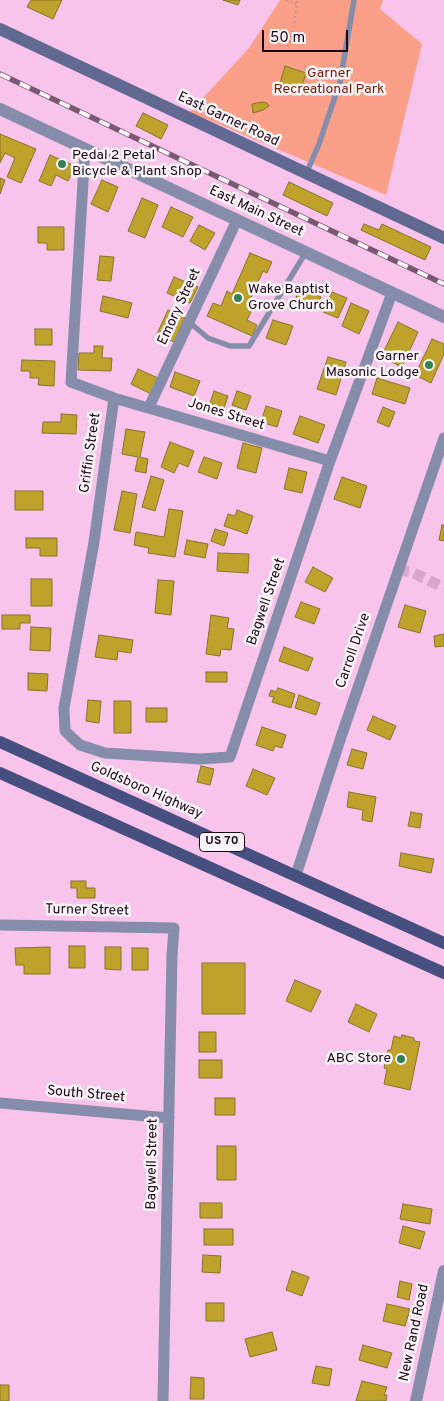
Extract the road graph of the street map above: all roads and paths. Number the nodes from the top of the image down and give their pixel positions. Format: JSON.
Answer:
{"nodes":[{"id":1,"x":286,"y":0,"type":"edge"},
{"id":2,"x":297,"y":0,"type":"edge"},
{"id":3,"x":354,"y":0,"type":"edge"},
{"id":4,"x":296,"y":4,"type":"junction"},
{"id":5,"x":0,"y":29,"type":"edge"},
{"id":6,"x":286,"y":51,"type":"dead end"},
{"id":7,"x":0,"y":109,"type":"edge"},
{"id":8,"x":85,"y":149,"type":"junction"},
{"id":9,"x":306,"y":174,"type":"junction"},
{"id":10,"x":237,"y":220,"type":"junction"},
{"id":11,"x":443,"y":235,"type":"edge"},
{"id":12,"x":306,"y":252,"type":"junction"},
{"id":13,"x":392,"y":292,"type":"junction"},
{"id":14,"x":444,"y":317,"type":"edge"},
{"id":15,"x":189,"y":322,"type":"junction"},
{"id":16,"x":114,"y":398,"type":"junction"},
{"id":17,"x":149,"y":407,"type":"junction"},
{"id":18,"x":444,"y":438,"type":"edge"},
{"id":19,"x":330,"y":461,"type":"junction"},
{"id":20,"x":65,"y":728,"type":"joint"},
{"id":21,"x":0,"y":742,"type":"edge"},
{"id":22,"x":0,"y":773,"type":"edge"},
{"id":23,"x":296,"y":875,"type":"junction"},
{"id":24,"x":0,"y":925,"type":"edge"},
{"id":25,"x":174,"y":928,"type":"joint"},
{"id":26,"x":444,"y":943,"type":"edge"},
{"id":27,"x":444,"y":973,"type":"edge"},
{"id":28,"x":0,"y":1102,"type":"edge"},
{"id":29,"x":169,"y":1118,"type":"junction"},
{"id":30,"x":444,"y":1271,"type":"edge"},
{"id":31,"x":162,"y":1401,"type":"edge"},
{"id":32,"x":416,"y":1401,"type":"edge"}],
"edges":[{"from":1,"to":4,"type":"path"},
{"from":2,"to":4,"type":"path"},
{"from":3,"to":9,"type":"lane"},
{"from":4,"to":6,"type":"path"},
{"from":5,"to":9,"type":"main road","name":"East Garner Road"},
{"from":7,"to":8,"type":"street","name":"East Main Street"},
{"from":8,"to":10,"type":"street","name":"East Main Street"},
{"from":8,"to":16,"type":"street","name":"Griffin Street"},
{"from":9,"to":11,"type":"main road","name":"East Garner Road"},
{"from":10,"to":12,"type":"street","name":"East Main Street"},
{"from":10,"to":15,"type":"street","name":"Emory Street"},
{"from":12,"to":13,"type":"street","name":"East Main Street"},
{"from":12,"to":15,"type":"lane"},
{"from":13,"to":14,"type":"street","name":"East Main Street"},
{"from":13,"to":19,"type":"street","name":"Bagwell Street"},
{"from":15,"to":17,"type":"street","name":"Emory Street"},
{"from":16,"to":17,"type":"street","name":"Jones Street"},
{"from":16,"to":20,"type":"street","name":"Griffin Street"},
{"from":17,"to":19,"type":"street","name":"Jones Street"},
{"from":18,"to":23,"type":"street","name":"Carroll Drive"},
{"from":19,"to":20,"type":"street","name":"Bagwell Street"},
{"from":21,"to":23,"type":"main road","name":"Goldsboro Highway","number":"US 70"},
{"from":22,"to":27,"type":"main road","number":"US 70"},
{"from":23,"to":26,"type":"main road","name":"Goldsboro Highway","number":"US 70"},
{"from":24,"to":25,"type":"street","name":"Turner Street"},
{"from":25,"to":29,"type":"street","name":"Bagwell Street"},
{"from":28,"to":29,"type":"street","name":"South Street"},
{"from":29,"to":31,"type":"street","name":"Bagwell Street"},
{"from":30,"to":32,"type":"street","name":"New Rand Road"}]}
